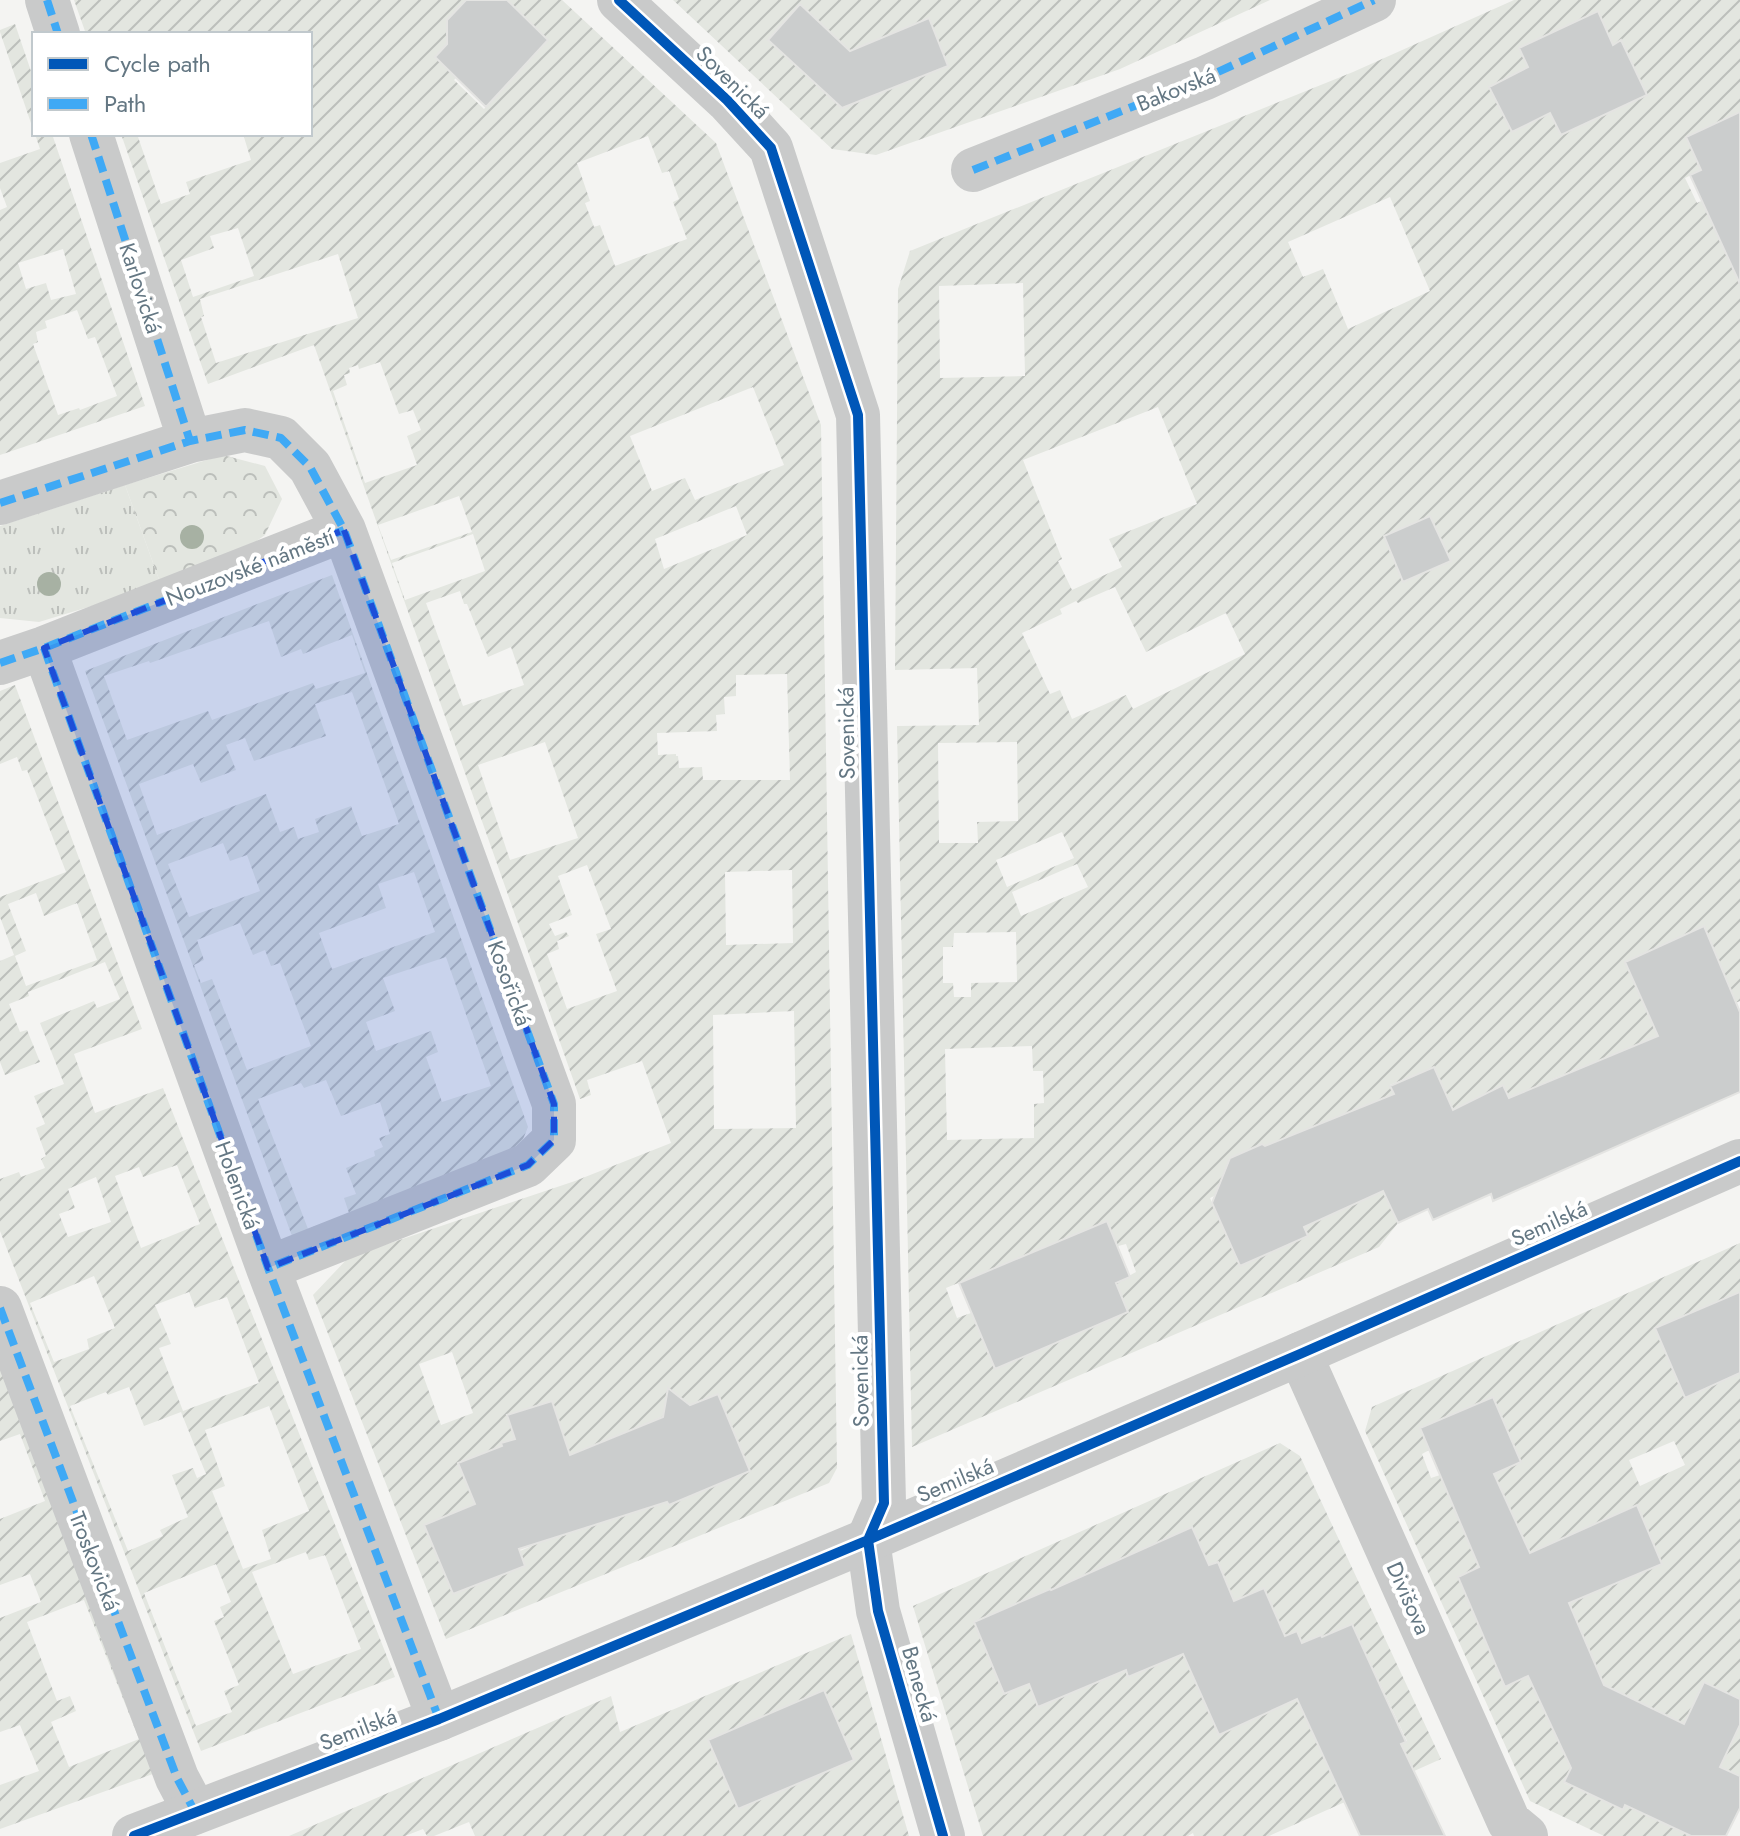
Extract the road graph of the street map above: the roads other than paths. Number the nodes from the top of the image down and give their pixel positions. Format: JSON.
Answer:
{"nodes":[{"id":1,"x":47,"y":0,"type":"edge"},
{"id":2,"x":619,"y":0,"type":"edge"},
{"id":3,"x":1374,"y":0,"type":"edge"},
{"id":4,"x":57,"y":32,"type":"edge"},
{"id":5,"x":92,"y":136,"type":"edge"},
{"id":6,"x":973,"y":170,"type":"dead end"},
{"id":7,"x":190,"y":441,"type":"junction"},
{"id":8,"x":0,"y":503,"type":"edge"},
{"id":9,"x":344,"y":530,"type":"junction"},
{"id":10,"x":44,"y":648,"type":"junction"},
{"id":11,"x":0,"y":663,"type":"edge"},
{"id":12,"x":1740,"y":1161,"type":"edge"},
{"id":13,"x":268,"y":1268,"type":"junction"},
{"id":14,"x":0,"y":1308,"type":"edge"},
{"id":15,"x":1300,"y":1354,"type":"junction"},
{"id":16,"x":868,"y":1540,"type":"junction"},
{"id":17,"x":439,"y":1719,"type":"junction"},
{"id":18,"x":195,"y":1812,"type":"junction"},
{"id":19,"x":138,"y":1835,"type":"edge"},
{"id":20,"x":943,"y":1836,"type":"edge"},
{"id":21,"x":1526,"y":1836,"type":"edge"}],
"edges":[{"from":1,"to":4,"type":"street"},
{"from":2,"to":16,"type":"street","name":"Sovenická"},
{"from":3,"to":6,"type":"street","name":"Bakovská"},
{"from":5,"to":7,"type":"street","name":"Karlovická"},
{"from":7,"to":8,"type":"street","name":"Nouzovské náměstí"},
{"from":7,"to":9,"type":"street","name":"Nouzovské náměstí"},
{"from":9,"to":10,"type":"street","name":"Nouzovské náměstí"},
{"from":9,"to":13,"type":"street","name":"Kosořická"},
{"from":10,"to":11,"type":"street","name":"Nouzovské náměstí"},
{"from":10,"to":13,"type":"street","name":"Holenická"},
{"from":12,"to":15,"type":"street","name":"Semilská"},
{"from":13,"to":17,"type":"street","name":"Holenická"},
{"from":14,"to":18,"type":"street","name":"Troskovická"},
{"from":15,"to":16,"type":"street","name":"Semilská"},
{"from":15,"to":21,"type":"street","name":"Divišova"},
{"from":16,"to":17,"type":"street","name":"Semilská"},
{"from":16,"to":20,"type":"street","name":"Benecká"},
{"from":17,"to":18,"type":"street","name":"Semilská"},
{"from":18,"to":19,"type":"street","name":"Semilská"}]}
